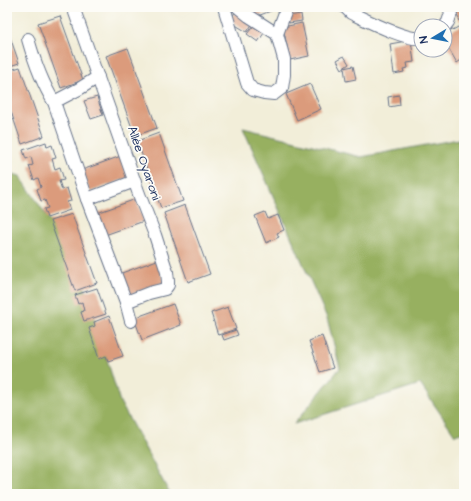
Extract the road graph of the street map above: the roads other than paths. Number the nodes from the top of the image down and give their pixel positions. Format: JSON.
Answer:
{"nodes":[{"id":1,"x":73,"y":7,"type":"edge"},
{"id":2,"x":224,"y":7,"type":"edge"},
{"id":3,"x":238,"y":7,"type":"edge"},
{"id":4,"x":290,"y":7,"type":"edge"},
{"id":5,"x":345,"y":7,"type":"edge"},
{"id":6,"x":449,"y":7,"type":"edge"},
{"id":7,"x":449,"y":18,"type":"edge"},
{"id":8,"x":276,"y":34,"type":"junction"},
{"id":9,"x":413,"y":37,"type":"edge"},
{"id":10,"x":28,"y":39,"type":"dead end"},
{"id":11,"x":98,"y":77,"type":"junction"},
{"id":12,"x":54,"y":102,"type":"junction"},
{"id":13,"x":135,"y":181,"type":"junction"},
{"id":14,"x":87,"y":199,"type":"junction"},
{"id":15,"x":126,"y":302,"type":"junction"},
{"id":16,"x":131,"y":321,"type":"dead end"}],
"edges":[{"from":1,"to":11,"type":"street","name":"Allée Oyaroni"},
{"from":2,"to":8,"type":"street"},
{"from":3,"to":8,"type":"street"},
{"from":4,"to":8,"type":"street"},
{"from":5,"to":9,"type":"street"},
{"from":6,"to":7,"type":"street"},
{"from":10,"to":12,"type":"street"},
{"from":11,"to":12,"type":"street"},
{"from":11,"to":13,"type":"street","name":"Allée Oyaroni"},
{"from":12,"to":14,"type":"street"},
{"from":13,"to":14,"type":"street"},
{"from":13,"to":15,"type":"street","name":"Allée Oyaroni"},
{"from":14,"to":15,"type":"street"},
{"from":15,"to":16,"type":"street"}]}
